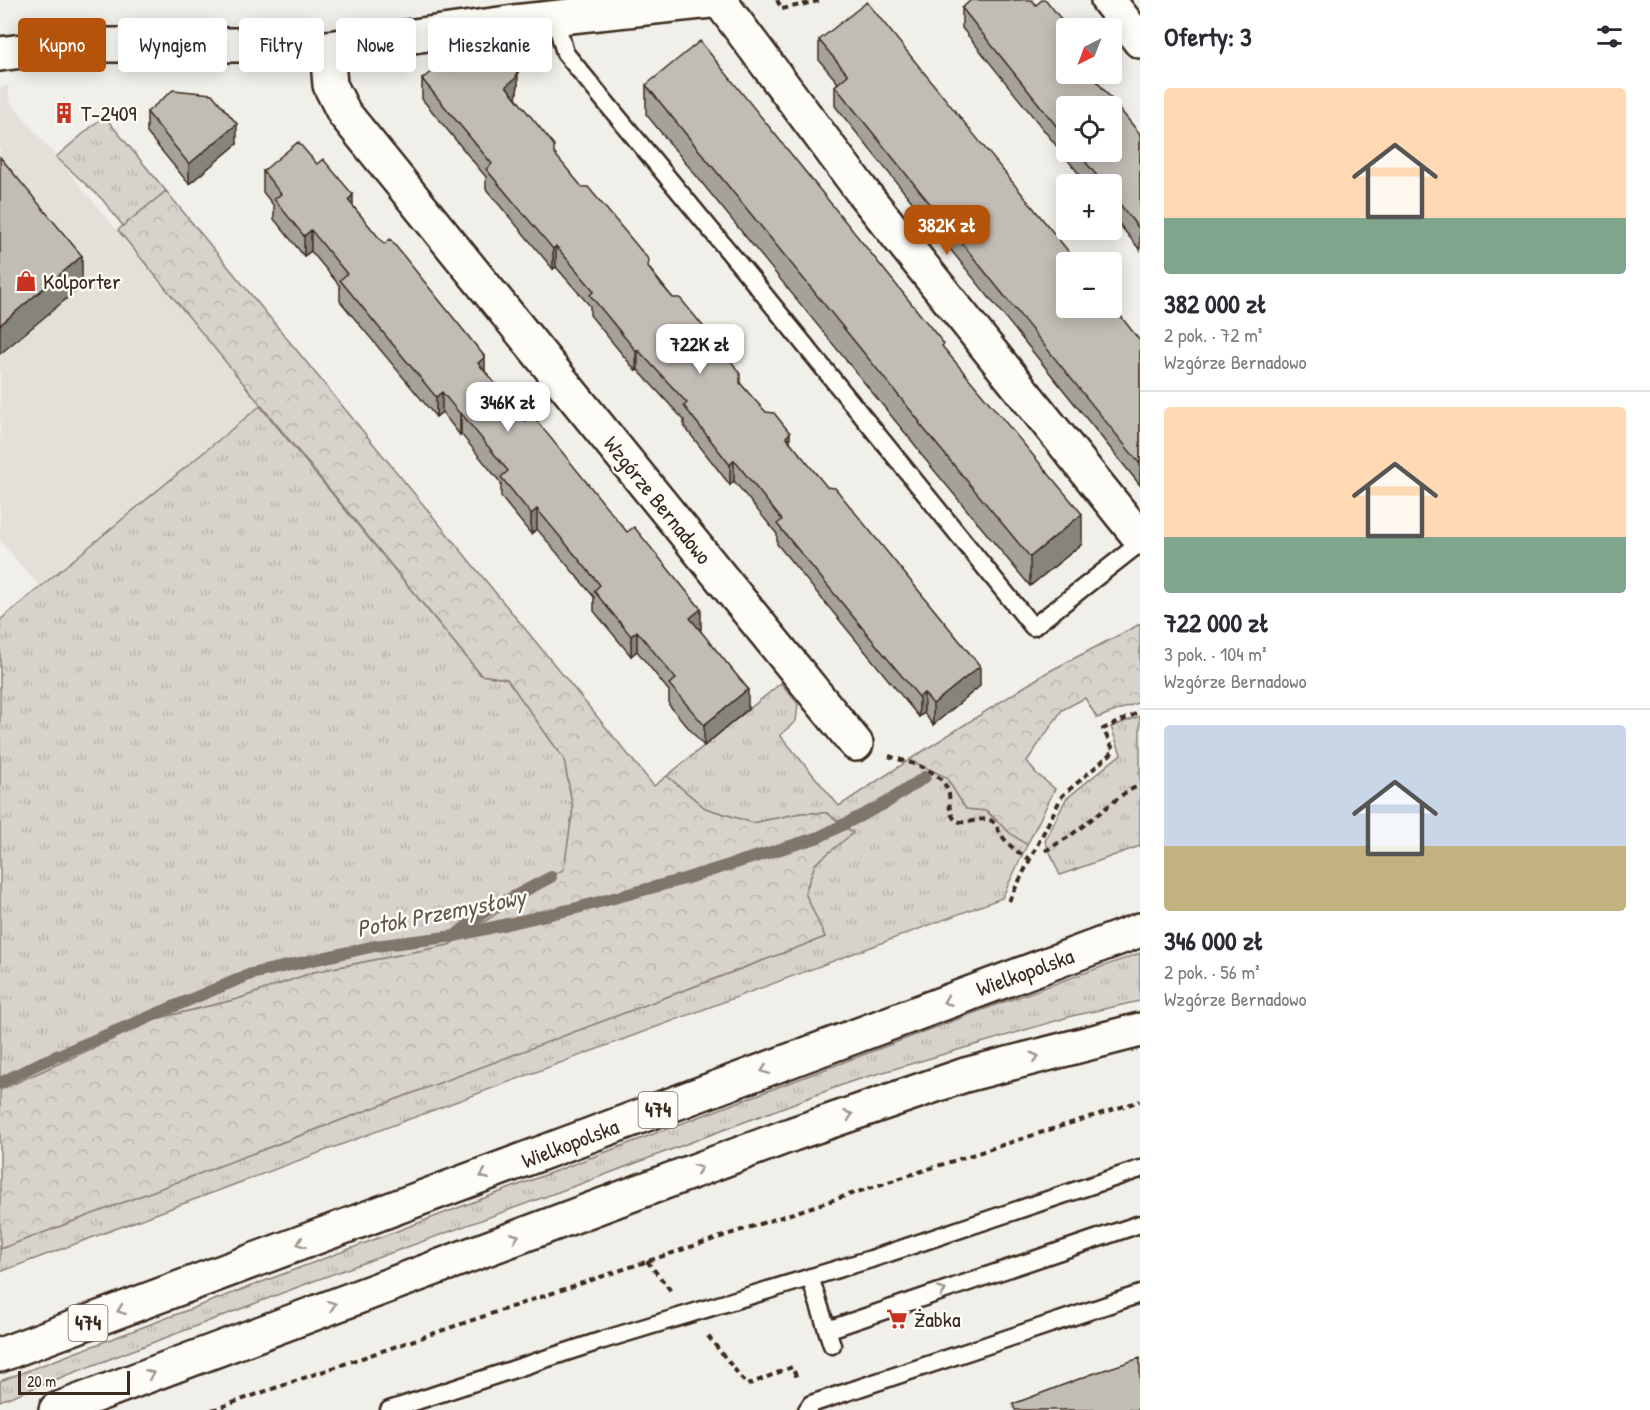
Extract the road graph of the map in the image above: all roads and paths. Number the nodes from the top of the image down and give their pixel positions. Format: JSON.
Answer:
{"nodes":[{"id":1,"x":719,"y":0,"type":"edge"},
{"id":2,"x":777,"y":0,"type":"edge"},
{"id":3,"x":823,"y":0,"type":"edge"},
{"id":4,"x":1108,"y":0,"type":"edge"},
{"id":5,"x":616,"y":6,"type":"edge"},
{"id":6,"x":555,"y":18,"type":"junction"},
{"id":7,"x":1140,"y":41,"type":"edge"},
{"id":8,"x":327,"y":48,"type":"junction"},
{"id":9,"x":0,"y":54,"type":"edge"},
{"id":10,"x":1140,"y":538,"type":"edge"},
{"id":11,"x":1140,"y":543,"type":"edge"},
{"id":12,"x":1140,"y":712,"type":"edge"},
{"id":13,"x":856,"y":744,"type":"joint"},
{"id":14,"x":1140,"y":785,"type":"edge"},
{"id":15,"x":1045,"y":851,"type":"dead end"},
{"id":16,"x":1030,"y":859,"type":"junction"},
{"id":17,"x":1009,"y":901,"type":"dead end"},
{"id":18,"x":1140,"y":930,"type":"edge"},
{"id":19,"x":1140,"y":1030,"type":"edge"},
{"id":20,"x":1140,"y":1101,"type":"edge"},
{"id":21,"x":1140,"y":1169,"type":"edge"},
{"id":22,"x":1140,"y":1224,"type":"edge"},
{"id":23,"x":810,"y":1277,"type":"junction"},
{"id":24,"x":1140,"y":1294,"type":"edge"},
{"id":25,"x":708,"y":1337,"type":"dead end"},
{"id":26,"x":0,"y":1355,"type":"edge"},
{"id":27,"x":788,"y":1369,"type":"dead end"},
{"id":28,"x":809,"y":1407,"type":"edge"},
{"id":29,"x":56,"y":1410,"type":"edge"},
{"id":30,"x":212,"y":1410,"type":"edge"},
{"id":31,"x":389,"y":1410,"type":"edge"}],
"edges":[{"from":1,"to":5,"type":"street"},
{"from":1,"to":10,"type":"street"},
{"from":2,"to":3,"type":"path"},
{"from":4,"to":7,"type":"street"},
{"from":5,"to":6,"type":"street"},
{"from":6,"to":8,"type":"street"},
{"from":6,"to":11,"type":"lane"},
{"from":8,"to":9,"type":"street"},
{"from":8,"to":13,"type":"street","name":"Wzgórze Bernadowo"},
{"from":12,"to":16,"type":"path"},
{"from":13,"to":16,"type":"path"},
{"from":14,"to":15,"type":"path"},
{"from":16,"to":17,"type":"path"},
{"from":18,"to":26,"type":"street","name":"Wielkopolska","number":"474","one_way":true},
{"from":29,"to":19,"type":"street","one_way":true},
{"from":20,"to":30,"type":"path"},
{"from":21,"to":23,"type":"lane"},
{"from":23,"to":22,"type":"lane","one_way":true},
{"from":23,"to":31,"type":"lane"},
{"from":24,"to":28,"type":"lane"},
{"from":25,"to":27,"type":"path"}]}
